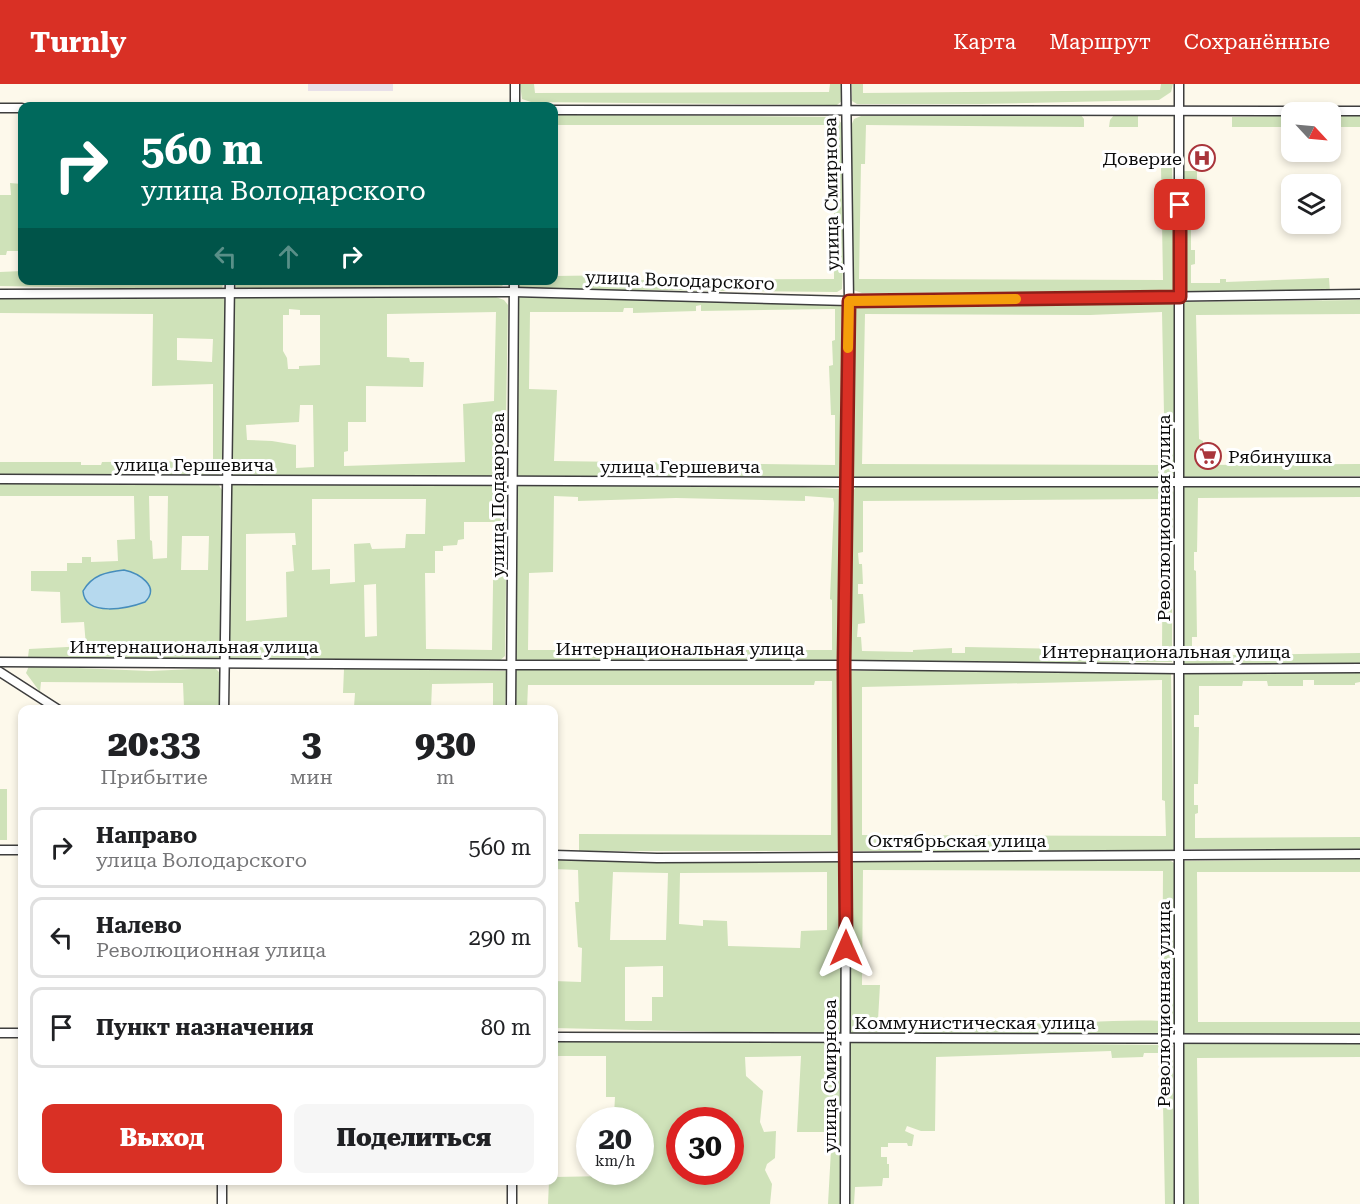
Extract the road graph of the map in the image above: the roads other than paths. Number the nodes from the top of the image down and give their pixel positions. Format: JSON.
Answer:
{"nodes":[{"id":1,"x":515,"y":84,"type":"edge"},
{"id":2,"x":846,"y":84,"type":"edge"},
{"id":3,"x":1179,"y":84,"type":"edge"},
{"id":4,"x":515,"y":102,"type":"edge"},
{"id":5,"x":0,"y":108,"type":"edge"},
{"id":6,"x":18,"y":108,"type":"edge"},
{"id":7,"x":846,"y":109,"type":"junction"},
{"id":8,"x":558,"y":111,"type":"edge"},
{"id":9,"x":1360,"y":111,"type":"edge"},
{"id":10,"x":1179,"y":112,"type":"junction"},
{"id":11,"x":230,"y":285,"type":"edge"},
{"id":12,"x":514,"y":285,"type":"edge"},
{"id":13,"x":230,"y":292,"type":"junction"},
{"id":14,"x":514,"y":292,"type":"junction"},
{"id":15,"x":0,"y":294,"type":"edge"},
{"id":16,"x":1360,"y":294,"type":"edge"},
{"id":17,"x":1180,"y":297,"type":"junction"},
{"id":18,"x":849,"y":301,"type":"junction"},
{"id":19,"x":0,"y":479,"type":"edge"},
{"id":20,"x":227,"y":481,"type":"junction"},
{"id":21,"x":514,"y":482,"type":"junction"},
{"id":22,"x":846,"y":482,"type":"junction"},
{"id":23,"x":1179,"y":482,"type":"junction"},
{"id":24,"x":1360,"y":482,"type":"edge"},
{"id":25,"x":0,"y":662,"type":"edge"},
{"id":26,"x":224,"y":663,"type":"junction"},
{"id":27,"x":512,"y":665,"type":"junction"},
{"id":28,"x":844,"y":665,"type":"junction"},
{"id":29,"x":1360,"y":668,"type":"edge"},
{"id":30,"x":1179,"y":669,"type":"junction"},
{"id":31,"x":0,"y":672,"type":"edge"},
{"id":32,"x":51,"y":705,"type":"edge"},
{"id":33,"x":224,"y":705,"type":"edge"},
{"id":34,"x":511,"y":705,"type":"edge"},
{"id":35,"x":0,"y":850,"type":"edge"},
{"id":36,"x":18,"y":850,"type":"edge"},
{"id":37,"x":1360,"y":854,"type":"edge"},
{"id":38,"x":558,"y":855,"type":"edge"},
{"id":39,"x":1179,"y":855,"type":"junction"},
{"id":40,"x":846,"y":857,"type":"junction"},
{"id":41,"x":0,"y":1033,"type":"edge"},
{"id":42,"x":18,"y":1033,"type":"edge"},
{"id":43,"x":558,"y":1037,"type":"edge"},
{"id":44,"x":846,"y":1038,"type":"junction"},
{"id":45,"x":1360,"y":1039,"type":"edge"},
{"id":46,"x":1179,"y":1040,"type":"junction"},
{"id":47,"x":222,"y":1185,"type":"edge"},
{"id":48,"x":512,"y":1185,"type":"edge"},
{"id":49,"x":222,"y":1204,"type":"edge"},
{"id":50,"x":512,"y":1204,"type":"edge"},
{"id":51,"x":845,"y":1204,"type":"edge"},
{"id":52,"x":1179,"y":1204,"type":"edge"}],
"edges":[{"from":1,"to":4,"type":"street"},
{"from":2,"to":7,"type":"street","name":"улица Смирнова"},
{"from":3,"to":10,"type":"street","name":"Революционная улица"},
{"from":5,"to":6,"type":"street"},
{"from":7,"to":8,"type":"street"},
{"from":7,"to":10,"type":"street"},
{"from":7,"to":18,"type":"street","name":"улица Смирнова"},
{"from":9,"to":10,"type":"street"},
{"from":10,"to":17,"type":"street","name":"Революционная улица"},
{"from":11,"to":13,"type":"street"},
{"from":12,"to":14,"type":"street","name":"улица Подаюрова"},
{"from":13,"to":14,"type":"street","name":"улица Володарского"},
{"from":13,"to":15,"type":"street","name":"улица Володарского"},
{"from":13,"to":20,"type":"street"},
{"from":14,"to":18,"type":"street","name":"улица Володарского"},
{"from":14,"to":21,"type":"street","name":"улица Подаюрова"},
{"from":16,"to":17,"type":"street","name":"улица Володарского"},
{"from":17,"to":18,"type":"street","name":"улица Володарского"},
{"from":17,"to":23,"type":"street","name":"Революционная улица"},
{"from":18,"to":22,"type":"street","name":"улица Смирнова"},
{"from":19,"to":20,"type":"street","name":"улица Гершевича"},
{"from":20,"to":21,"type":"street","name":"улица Гершевича"},
{"from":20,"to":26,"type":"street"},
{"from":21,"to":22,"type":"street","name":"улица Гершевича"},
{"from":21,"to":27,"type":"street","name":"улица Подаюрова"},
{"from":22,"to":23,"type":"street","name":"улица Гершевича"},
{"from":22,"to":28,"type":"street","name":"улица Смирнова"},
{"from":23,"to":24,"type":"street","name":"улица Гершевича"},
{"from":23,"to":30,"type":"street","name":"Революционная улица"},
{"from":25,"to":26,"type":"street","name":"Интернациональная улица"},
{"from":26,"to":27,"type":"street","name":"Интернациональная улица"},
{"from":26,"to":33,"type":"street"},
{"from":27,"to":28,"type":"street","name":"Интернациональная улица"},
{"from":27,"to":34,"type":"street","name":"улица Подаюрова"},
{"from":28,"to":30,"type":"street","name":"Интернациональная улица"},
{"from":28,"to":40,"type":"street","name":"улица Смирнова"},
{"from":29,"to":30,"type":"street","name":"Интернациональная улица"},
{"from":30,"to":39,"type":"street","name":"Революционная улица"},
{"from":31,"to":32,"type":"street"},
{"from":35,"to":36,"type":"street"},
{"from":37,"to":39,"type":"street","name":"Октябрьская улица"},
{"from":38,"to":40,"type":"street","name":"Октябрьская улица"},
{"from":39,"to":40,"type":"street","name":"Октябрьская улица"},
{"from":39,"to":46,"type":"street","name":"Революционная улица"},
{"from":40,"to":44,"type":"street","name":"улица Смирнова"},
{"from":41,"to":42,"type":"street"},
{"from":43,"to":44,"type":"street","name":"Коммунистическая улица"},
{"from":44,"to":46,"type":"street","name":"Коммунистическая улица"},
{"from":44,"to":51,"type":"street","name":"улица Смирнова"},
{"from":45,"to":46,"type":"street","name":"Коммунистическая улица"},
{"from":46,"to":52,"type":"street","name":"Революционная улица"},
{"from":47,"to":49,"type":"street"},
{"from":48,"to":50,"type":"street"}]}
